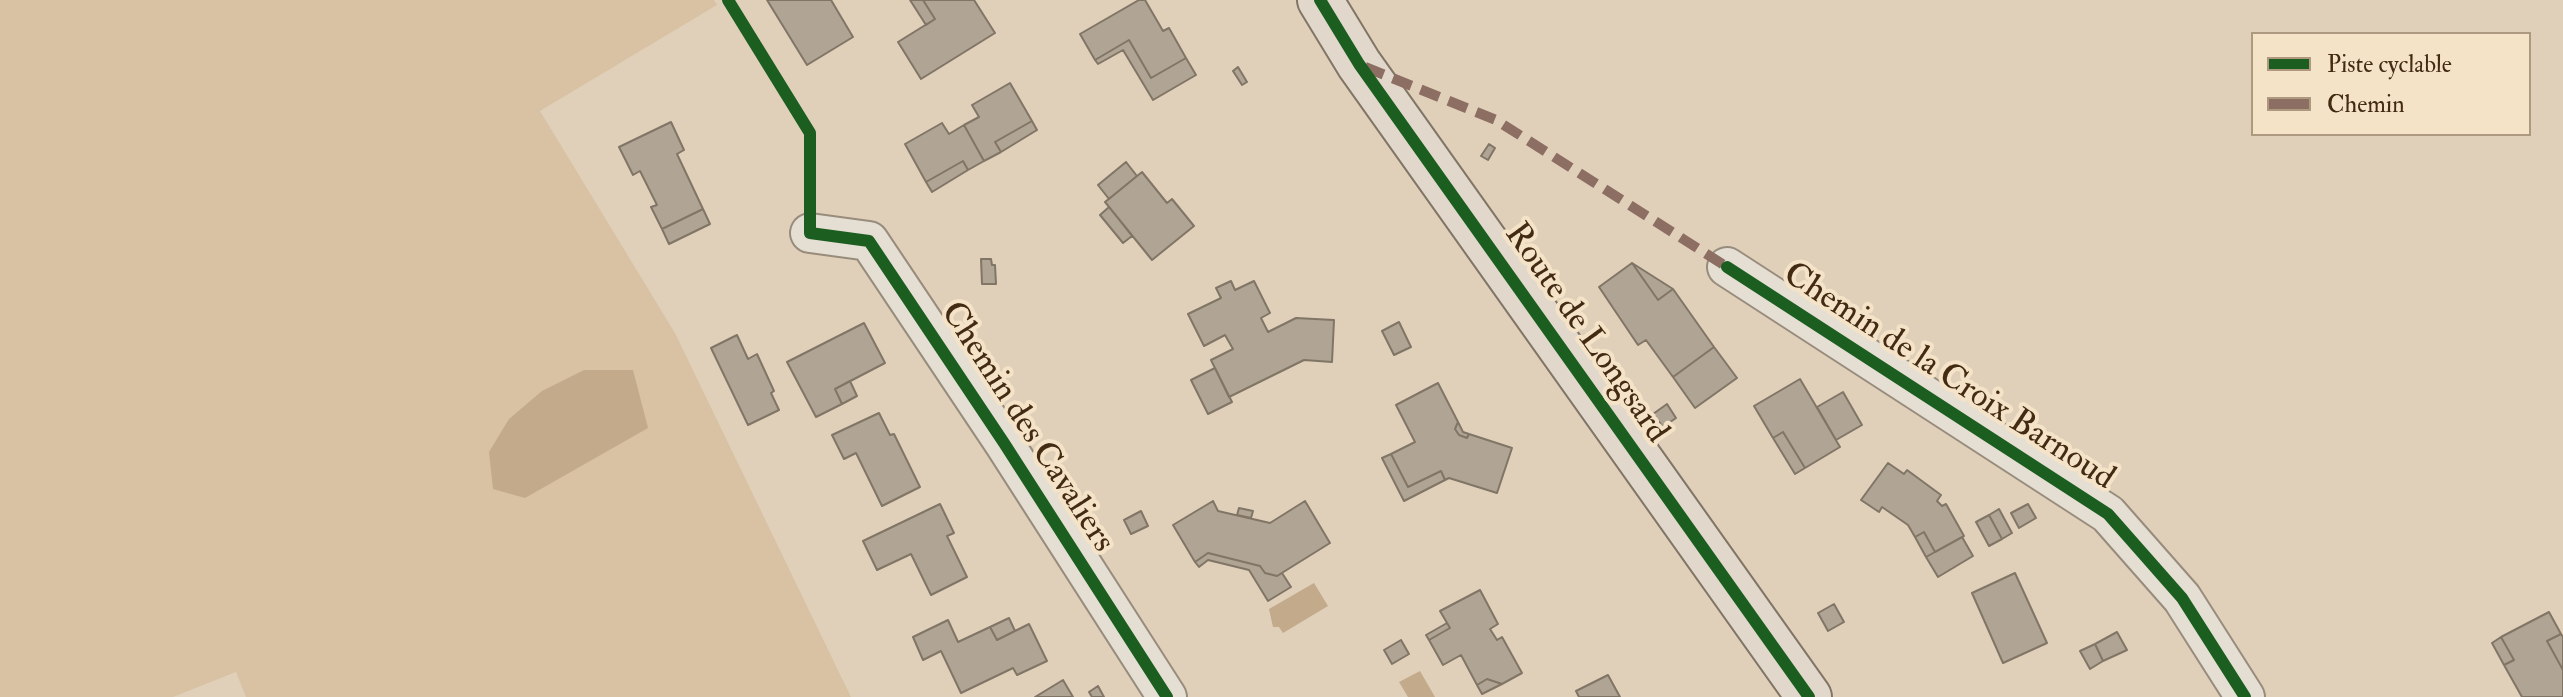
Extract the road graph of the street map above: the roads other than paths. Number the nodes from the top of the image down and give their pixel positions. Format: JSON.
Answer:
{"nodes":[{"id":1,"x":1320,"y":0,"type":"edge"},
{"id":2,"x":810,"y":233,"type":"dead end"},
{"id":3,"x":1727,"y":267,"type":"dead end"},
{"id":4,"x":1167,"y":697,"type":"edge"},
{"id":5,"x":1809,"y":697,"type":"edge"},
{"id":6,"x":2245,"y":697,"type":"edge"}],
"edges":[{"from":1,"to":5,"type":"main road","name":"Route de Longsard"},
{"from":2,"to":4,"type":"street","name":"Chemin des Cavaliers"},
{"from":3,"to":6,"type":"street","name":"Chemin de la Croix Barnoud"}]}
